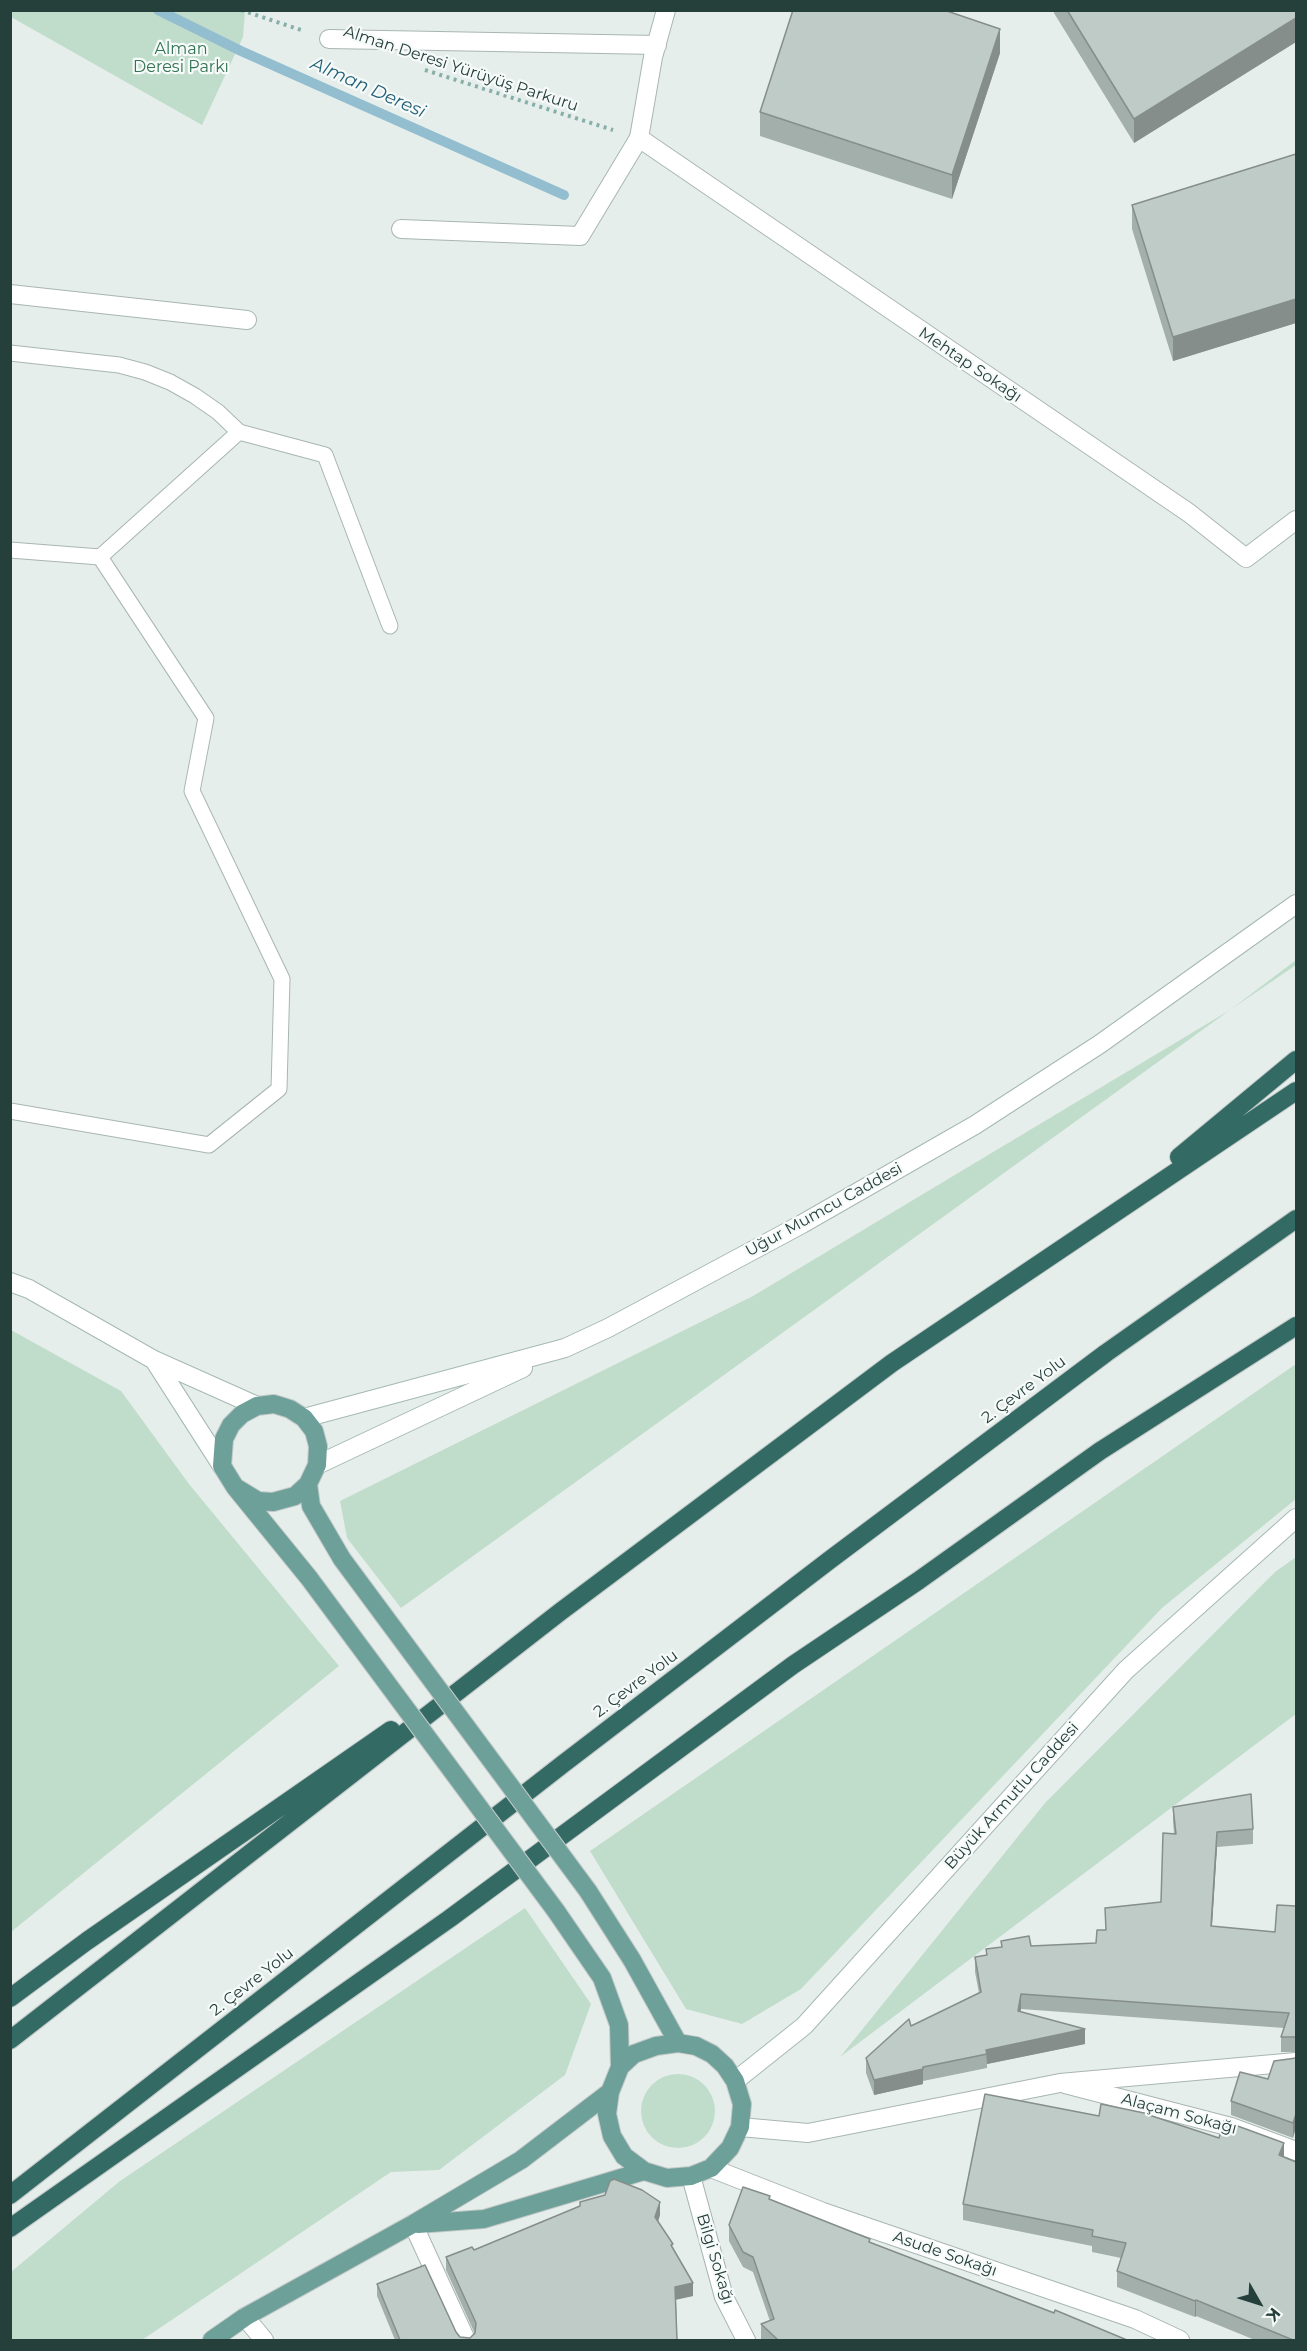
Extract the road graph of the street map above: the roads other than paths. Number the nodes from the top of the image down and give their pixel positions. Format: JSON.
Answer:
{"nodes":[{"id":1,"x":666,"y":10,"type":"edge"},
{"id":2,"x":329,"y":39,"type":"road end"},
{"id":3,"x":657,"y":45,"type":"junction"},
{"id":4,"x":639,"y":138,"type":"junction"},
{"id":5,"x":401,"y":229,"type":"dead end"},
{"id":6,"x":10,"y":294,"type":"edge"},
{"id":7,"x":247,"y":320,"type":"dead end"},
{"id":8,"x":10,"y":353,"type":"edge"},
{"id":9,"x":239,"y":432,"type":"junction"},
{"id":10,"x":1296,"y":520,"type":"edge"},
{"id":11,"x":10,"y":550,"type":"edge"},
{"id":12,"x":100,"y":557,"type":"junction"},
{"id":13,"x":390,"y":626,"type":"dead end"},
{"id":14,"x":1296,"y":904,"type":"edge"},
{"id":15,"x":1296,"y":1060,"type":"edge"},
{"id":16,"x":1296,"y":1090,"type":"edge"},
{"id":17,"x":10,"y":1110,"type":"edge"},
{"id":18,"x":1296,"y":1219,"type":"edge"},
{"id":19,"x":1101,"y":1221,"type":"junction"},
{"id":20,"x":10,"y":1282,"type":"edge"},
{"id":21,"x":1296,"y":1326,"type":"edge"},
{"id":22,"x":565,"y":1348,"type":"junction"},
{"id":23,"x":154,"y":1360,"type":"junction"},
{"id":24,"x":257,"y":1406,"type":"junction"},
{"id":25,"x":304,"y":1418,"type":"junction"},
{"id":26,"x":317,"y":1465,"type":"junction"},
{"id":27,"x":222,"y":1466,"type":"junction"},
{"id":28,"x":308,"y":1484,"type":"junction"},
{"id":29,"x":235,"y":1487,"type":"junction"},
{"id":30,"x":1296,"y":1518,"type":"edge"},
{"id":31,"x":560,"y":1612,"type":"junction"},
{"id":32,"x":10,"y":1998,"type":"edge"},
{"id":33,"x":10,"y":2040,"type":"edge"},
{"id":34,"x":678,"y":2043,"type":"junction"},
{"id":35,"x":1296,"y":2062,"type":"edge"},
{"id":36,"x":620,"y":2067,"type":"junction"},
{"id":37,"x":735,"y":2081,"type":"junction"},
{"id":38,"x":1060,"y":2083,"type":"junction"},
{"id":39,"x":610,"y":2092,"type":"junction"},
{"id":40,"x":740,"y":2127,"type":"junction"},
{"id":41,"x":1296,"y":2151,"type":"edge"},
{"id":42,"x":711,"y":2168,"type":"junction"},
{"id":43,"x":644,"y":2171,"type":"junction"},
{"id":44,"x":691,"y":2176,"type":"junction"},
{"id":45,"x":10,"y":2195,"type":"edge"},
{"id":46,"x":413,"y":2224,"type":"junction"},
{"id":47,"x":10,"y":2228,"type":"edge"},
{"id":48,"x":245,"y":2317,"type":"junction"},
{"id":49,"x":212,"y":2340,"type":"edge"},
{"id":50,"x":264,"y":2340,"type":"edge"},
{"id":51,"x":466,"y":2340,"type":"edge"},
{"id":52,"x":746,"y":2340,"type":"edge"},
{"id":53,"x":1180,"y":2340,"type":"edge"}],
"edges":[{"from":1,"to":3,"type":"street"},
{"from":2,"to":3,"type":"street"},
{"from":3,"to":4,"type":"street"},
{"from":4,"to":5,"type":"street"},
{"from":4,"to":10,"type":"street","name":"Mehtap Sokağı"},
{"from":6,"to":7,"type":"street"},
{"from":8,"to":9,"type":"lane"},
{"from":9,"to":12,"type":"lane"},
{"from":9,"to":13,"type":"lane"},
{"from":11,"to":12,"type":"lane"},
{"from":12,"to":17,"type":"lane"},
{"from":14,"to":22,"type":"street","name":"Uğur Mumcu Caddesi"},
{"from":15,"to":19,"type":"highway"},
{"from":16,"to":19,"type":"highway"},
{"from":18,"to":45,"type":"highway","name":"2. Çevre Yolu"},
{"from":19,"to":31,"type":"highway"},
{"from":20,"to":23,"type":"street"},
{"from":21,"to":47,"type":"highway"},
{"from":22,"to":25,"type":"street","name":"Uğur Mumcu Caddesi"},
{"from":22,"to":26,"type":"street"},
{"from":23,"to":24,"type":"street"},
{"from":23,"to":27,"type":"street"},
{"from":24,"to":25,"type":"main road"},
{"from":24,"to":27,"type":"main road"},
{"from":25,"to":26,"type":"main road"},
{"from":26,"to":28,"type":"main road"},
{"from":27,"to":29,"type":"main road"},
{"from":28,"to":29,"type":"main road"},
{"from":28,"to":34,"type":"main road","bridge":true},
{"from":29,"to":36,"type":"main road","bridge":true},
{"from":30,"to":37,"type":"street","name":"Büyük Armutlu Caddesi"},
{"from":31,"to":32,"type":"highway"},
{"from":31,"to":33,"type":"highway"},
{"from":34,"to":36,"type":"main road"},
{"from":34,"to":37,"type":"main road"},
{"from":35,"to":38,"type":"street"},
{"from":36,"to":39,"type":"main road"},
{"from":37,"to":40,"type":"main road"},
{"from":38,"to":40,"type":"street"},
{"from":38,"to":41,"type":"street","name":"Alaçam Sokağı"},
{"from":39,"to":43,"type":"main road"},
{"from":39,"to":46,"type":"main road"},
{"from":40,"to":42,"type":"main road"},
{"from":42,"to":44,"type":"main road"},
{"from":42,"to":53,"type":"street","name":"Asude Sokağı"},
{"from":43,"to":44,"type":"main road"},
{"from":43,"to":46,"type":"main road"},
{"from":44,"to":52,"type":"street","name":"Bilgi Sokağı"},
{"from":46,"to":48,"type":"main road"},
{"from":46,"to":51,"type":"street"},
{"from":48,"to":49,"type":"main road"},
{"from":48,"to":50,"type":"street"}]}
